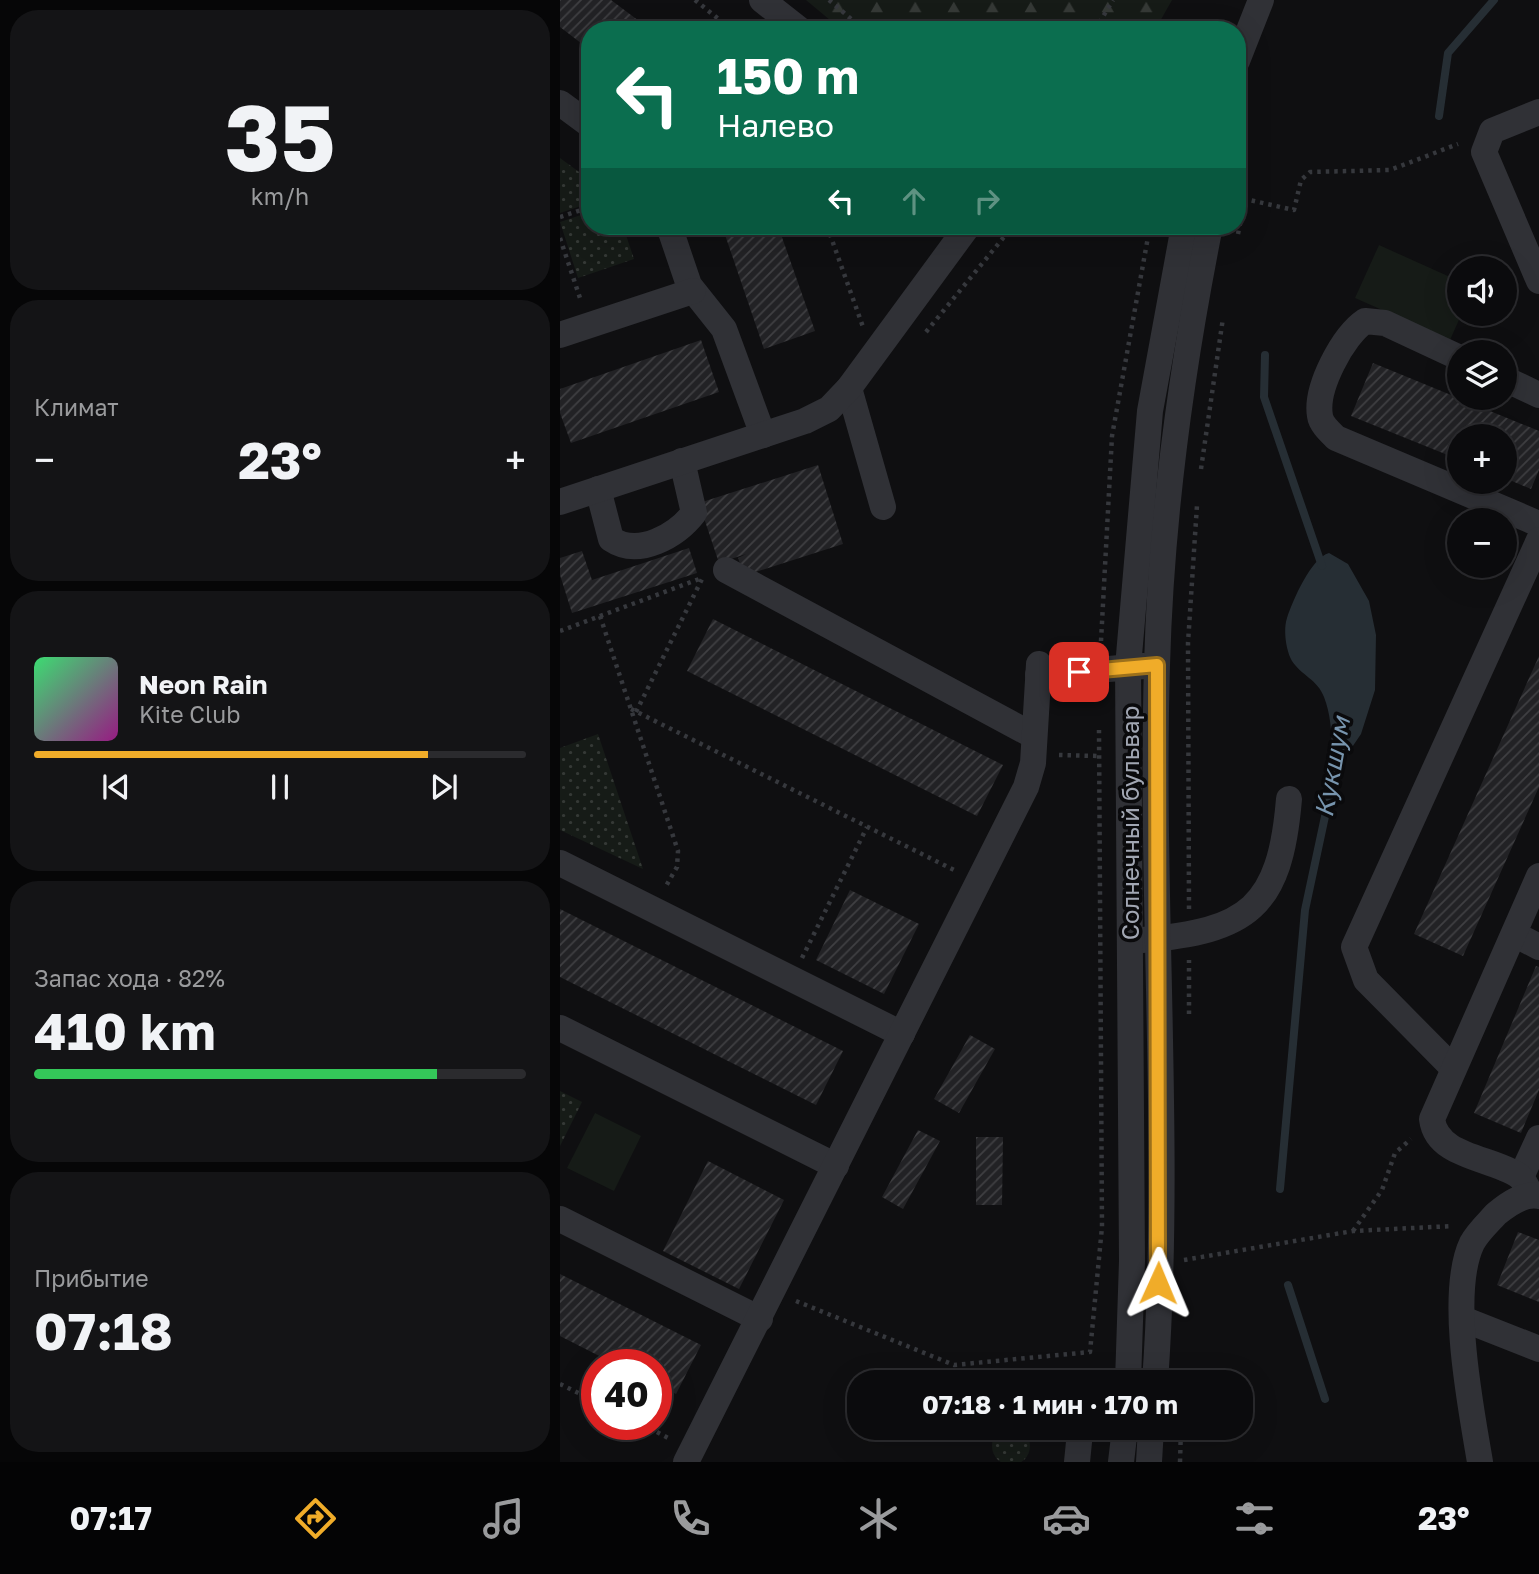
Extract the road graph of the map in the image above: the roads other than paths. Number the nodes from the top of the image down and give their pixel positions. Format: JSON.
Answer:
{"nodes":[{"id":1,"x":762,"y":0,"type":"edge"},
{"id":2,"x":1261,"y":0,"type":"edge"},
{"id":3,"x":789,"y":21,"type":"edge"},
{"id":4,"x":1246,"y":38,"type":"edge"},
{"id":5,"x":560,"y":103,"type":"edge"},
{"id":6,"x":1539,"y":112,"type":"edge"},
{"id":7,"x":581,"y":118,"type":"edge"},
{"id":8,"x":672,"y":235,"type":"edge"},
{"id":9,"x":961,"y":235,"type":"edge"},
{"id":10,"x":1182,"y":235,"type":"edge"},
{"id":11,"x":1208,"y":235,"type":"edge"},
{"id":12,"x":1539,"y":281,"type":"edge"},
{"id":13,"x":693,"y":291,"type":"junction"},
{"id":14,"x":560,"y":335,"type":"edge"},
{"id":15,"x":1447,"y":352,"type":"edge"},
{"id":16,"x":1517,"y":385,"type":"edge"},
{"id":17,"x":849,"y":388,"type":"junction"},
{"id":18,"x":1539,"y":395,"type":"edge"},
{"id":19,"x":763,"y":435,"type":"junction"},
{"id":20,"x":682,"y":461,"type":"junction"},
{"id":21,"x":598,"y":489,"type":"junction"},
{"id":22,"x":560,"y":502,"type":"edge"},
{"id":23,"x":883,"y":507,"type":"dead end"},
{"id":24,"x":1539,"y":524,"type":"edge"},
{"id":25,"x":1539,"y":540,"type":"edge"},
{"id":26,"x":714,"y":574,"type":"road end"},
{"id":27,"x":1157,"y":665,"type":"junction"},
{"id":28,"x":1128,"y":667,"type":"junction"},
{"id":29,"x":1034,"y":745,"type":"junction"},
{"id":30,"x":1289,"y":799,"type":"dead end"},
{"id":31,"x":560,"y":863,"type":"edge"},
{"id":32,"x":1539,"y":876,"type":"edge"},
{"id":33,"x":1514,"y":934,"type":"junction"},
{"id":34,"x":1158,"y":939,"type":"junction"},
{"id":35,"x":1129,"y":941,"type":"junction"},
{"id":36,"x":1539,"y":947,"type":"edge"},
{"id":37,"x":560,"y":1028,"type":"edge"},
{"id":38,"x":902,"y":1034,"type":"junction"},
{"id":39,"x":1453,"y":1068,"type":"junction"},
{"id":40,"x":1539,"y":1138,"type":"edge"},
{"id":41,"x":836,"y":1166,"type":"junction"},
{"id":42,"x":1530,"y":1189,"type":"edge"},
{"id":43,"x":560,"y":1219,"type":"edge"},
{"id":44,"x":760,"y":1319,"type":"junction"},
{"id":45,"x":1463,"y":1319,"type":"junction"},
{"id":46,"x":1539,"y":1349,"type":"edge"},
{"id":47,"x":1128,"y":1370,"type":"edge"},
{"id":48,"x":1154,"y":1370,"type":"edge"},
{"id":49,"x":1124,"y":1440,"type":"edge"},
{"id":50,"x":1150,"y":1440,"type":"edge"},
{"id":51,"x":687,"y":1462,"type":"edge"},
{"id":52,"x":1121,"y":1462,"type":"edge"},
{"id":53,"x":1149,"y":1462,"type":"edge"},
{"id":54,"x":1480,"y":1462,"type":"edge"}],
"edges":[{"from":1,"to":3,"type":"street"},
{"from":2,"to":4,"type":"street"},
{"from":5,"to":7,"type":"street"},
{"from":6,"to":12,"type":"street"},
{"from":8,"to":13,"type":"street"},
{"from":9,"to":17,"type":"street"},
{"from":10,"to":28,"type":"street","name":"Солнечный бульвар"},
{"from":11,"to":27,"type":"street","name":"Солнечный бульвар"},
{"from":13,"to":14,"type":"street"},
{"from":13,"to":19,"type":"street"},
{"from":15,"to":24,"type":"street"},
{"from":16,"to":18,"type":"street"},
{"from":17,"to":19,"type":"street"},
{"from":17,"to":23,"type":"street"},
{"from":19,"to":20,"type":"street"},
{"from":20,"to":21,"type":"street"},
{"from":20,"to":21,"type":"street"},
{"from":21,"to":22,"type":"street"},
{"from":25,"to":39,"type":"street"},
{"from":26,"to":29,"type":"street"},
{"from":27,"to":28,"type":"street"},
{"from":27,"to":34,"type":"street","name":"Солнечный бульвар"},
{"from":28,"to":29,"type":"street"},
{"from":28,"to":35,"type":"street","name":"Солнечный бульвар"},
{"from":29,"to":38,"type":"street"},
{"from":30,"to":34,"type":"street"},
{"from":31,"to":38,"type":"street"},
{"from":32,"to":33,"type":"street"},
{"from":33,"to":36,"type":"street"},
{"from":33,"to":39,"type":"street"},
{"from":34,"to":35,"type":"street"},
{"from":34,"to":48,"type":"street","name":"Солнечный бульвар"},
{"from":35,"to":47,"type":"street","name":"Солнечный бульвар"},
{"from":37,"to":41,"type":"street"},
{"from":38,"to":41,"type":"street"},
{"from":39,"to":42,"type":"street"},
{"from":40,"to":42,"type":"street"},
{"from":41,"to":44,"type":"street"},
{"from":42,"to":45,"type":"street"},
{"from":43,"to":44,"type":"street"},
{"from":44,"to":51,"type":"street"},
{"from":45,"to":46,"type":"street"},
{"from":45,"to":54,"type":"street"},
{"from":49,"to":52,"type":"street"},
{"from":50,"to":53,"type":"street"}]}
